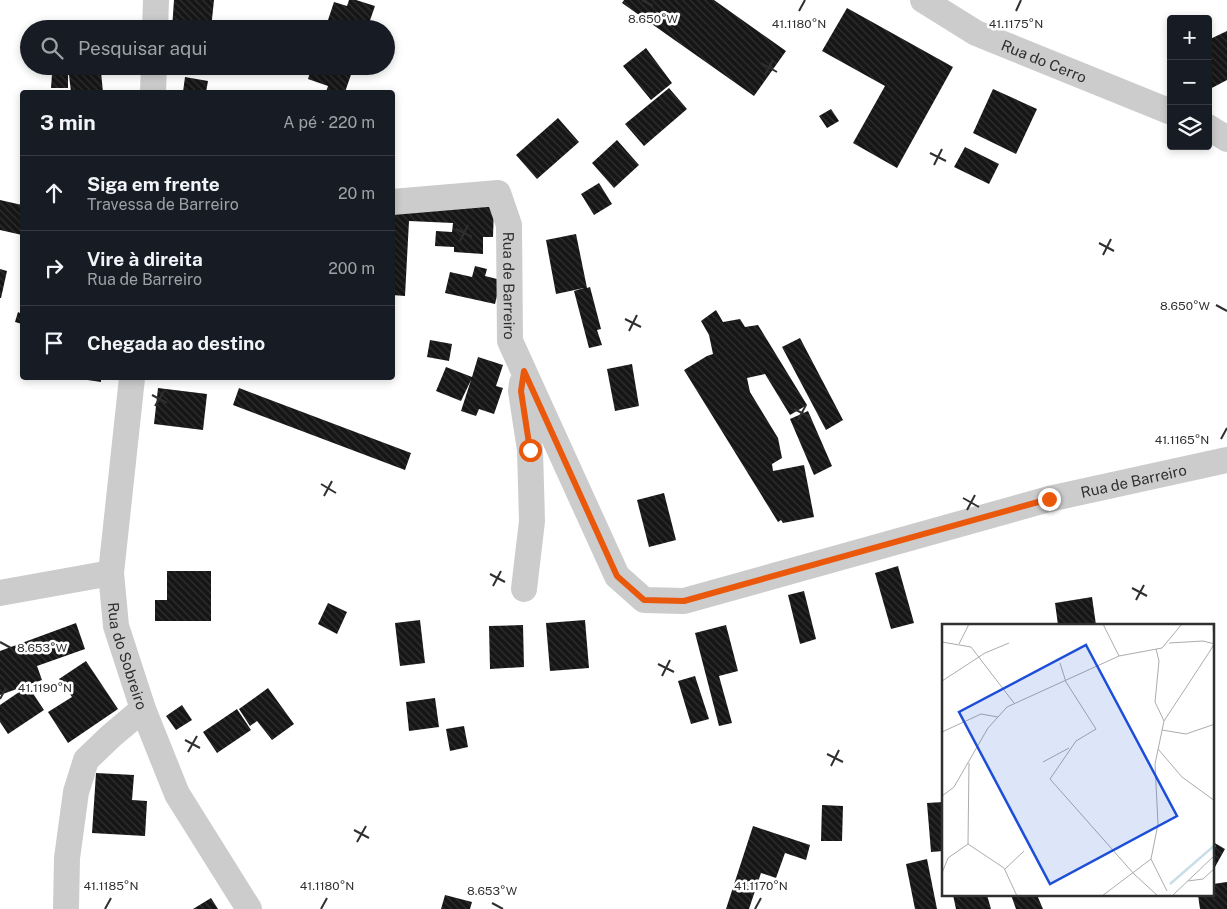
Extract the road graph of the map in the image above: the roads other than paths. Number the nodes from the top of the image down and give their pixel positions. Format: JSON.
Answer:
{"nodes":[{"id":1,"x":156,"y":0,"type":"edge"},
{"id":2,"x":923,"y":0,"type":"edge"},
{"id":3,"x":155,"y":20,"type":"edge"},
{"id":4,"x":154,"y":75,"type":"edge"},
{"id":5,"x":153,"y":90,"type":"edge"},
{"id":6,"x":1167,"y":110,"type":"edge"},
{"id":7,"x":1212,"y":130,"type":"edge"},
{"id":8,"x":1227,"y":139,"type":"edge"},
{"id":9,"x":395,"y":202,"type":"edge"},
{"id":10,"x":524,"y":371,"type":"junction"},
{"id":11,"x":132,"y":380,"type":"edge"},
{"id":12,"x":1227,"y":460,"type":"edge"},
{"id":13,"x":111,"y":573,"type":"junction"},
{"id":14,"x":524,"y":589,"type":"dead end"},
{"id":15,"x":0,"y":593,"type":"edge"},
{"id":16,"x":142,"y":709,"type":"junction"},
{"id":17,"x":66,"y":909,"type":"edge"},
{"id":18,"x":249,"y":909,"type":"edge"}],
"edges":[{"from":1,"to":3,"type":"street"},
{"from":2,"to":6,"type":"street","name":"Rua do Cerro"},
{"from":4,"to":5,"type":"street"},
{"from":7,"to":8,"type":"street"},
{"from":9,"to":10,"type":"street","name":"Rua de Barreiro"},
{"from":10,"to":12,"type":"street","name":"Rua de Barreiro"},
{"from":10,"to":14,"type":"street"},
{"from":11,"to":13,"type":"street","name":"Rua do Sobreiro"},
{"from":13,"to":15,"type":"street"},
{"from":13,"to":16,"type":"street","name":"Rua do Sobreiro"},
{"from":16,"to":17,"type":"street"},
{"from":16,"to":18,"type":"street","name":"Rua do Sobreiro"}]}
